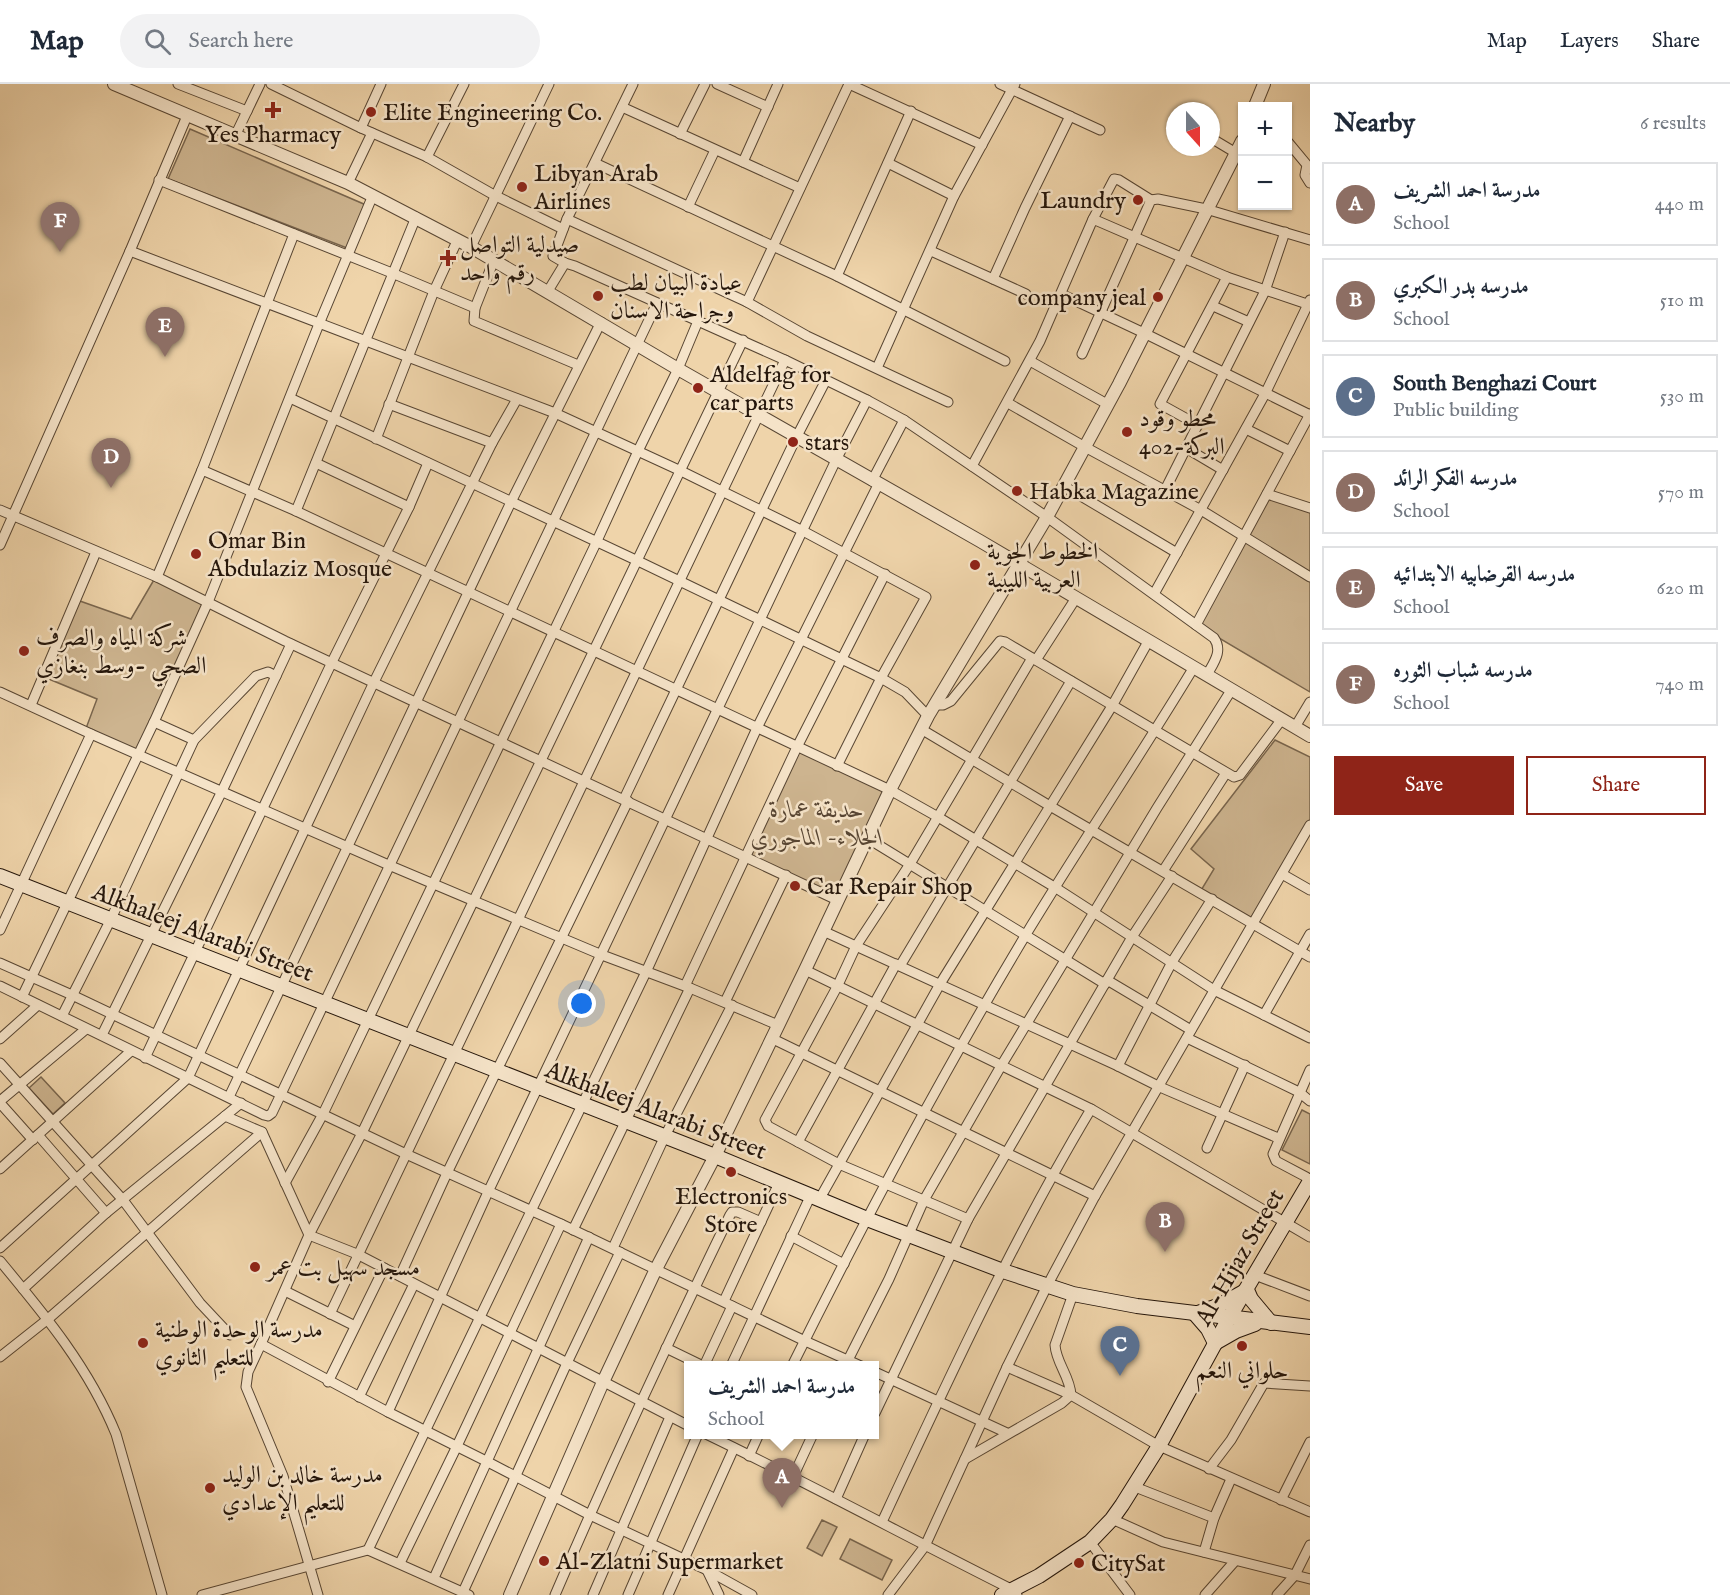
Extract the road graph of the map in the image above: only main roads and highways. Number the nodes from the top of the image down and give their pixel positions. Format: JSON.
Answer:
{"nodes":[{"id":1,"x":0,"y":876,"type":"edge"},
{"id":2,"x":1310,"y":1180,"type":"edge"},
{"id":3,"x":1247,"y":1290,"type":"junction"},
{"id":4,"x":1195,"y":1314,"type":"junction"},
{"id":5,"x":1229,"y":1318,"type":"junction"},
{"id":6,"x":1266,"y":1322,"type":"junction"},
{"id":7,"x":1310,"y":1327,"type":"edge"},
{"id":8,"x":1215,"y":1343,"type":"junction"},
{"id":9,"x":1011,"y":1593,"type":"edge"}],
"edges":[{"from":1,"to":4,"type":"main road","name":"Alkhaleej Alarabi Street"},
{"from":2,"to":3,"type":"main road","name":"Al-Hijaz Street"},
{"from":3,"to":4,"type":"main road"},
{"from":3,"to":5,"type":"main road","name":"Al-Hijaz Street"},
{"from":3,"to":6,"type":"main road"},
{"from":4,"to":5,"type":"main road","name":"Alkhaleej Alarabi Street"},
{"from":4,"to":8,"type":"main road"},
{"from":5,"to":6,"type":"main road","name":"Alkhaleej Alarabi Street"},
{"from":5,"to":8,"type":"main road","name":"Al-Hijaz Street"},
{"from":6,"to":7,"type":"main road","name":"Alkhaleej Alarabi Street"},
{"from":6,"to":8,"type":"main road"},
{"from":8,"to":9,"type":"main road","name":"Al-Hijaz Street"}]}
